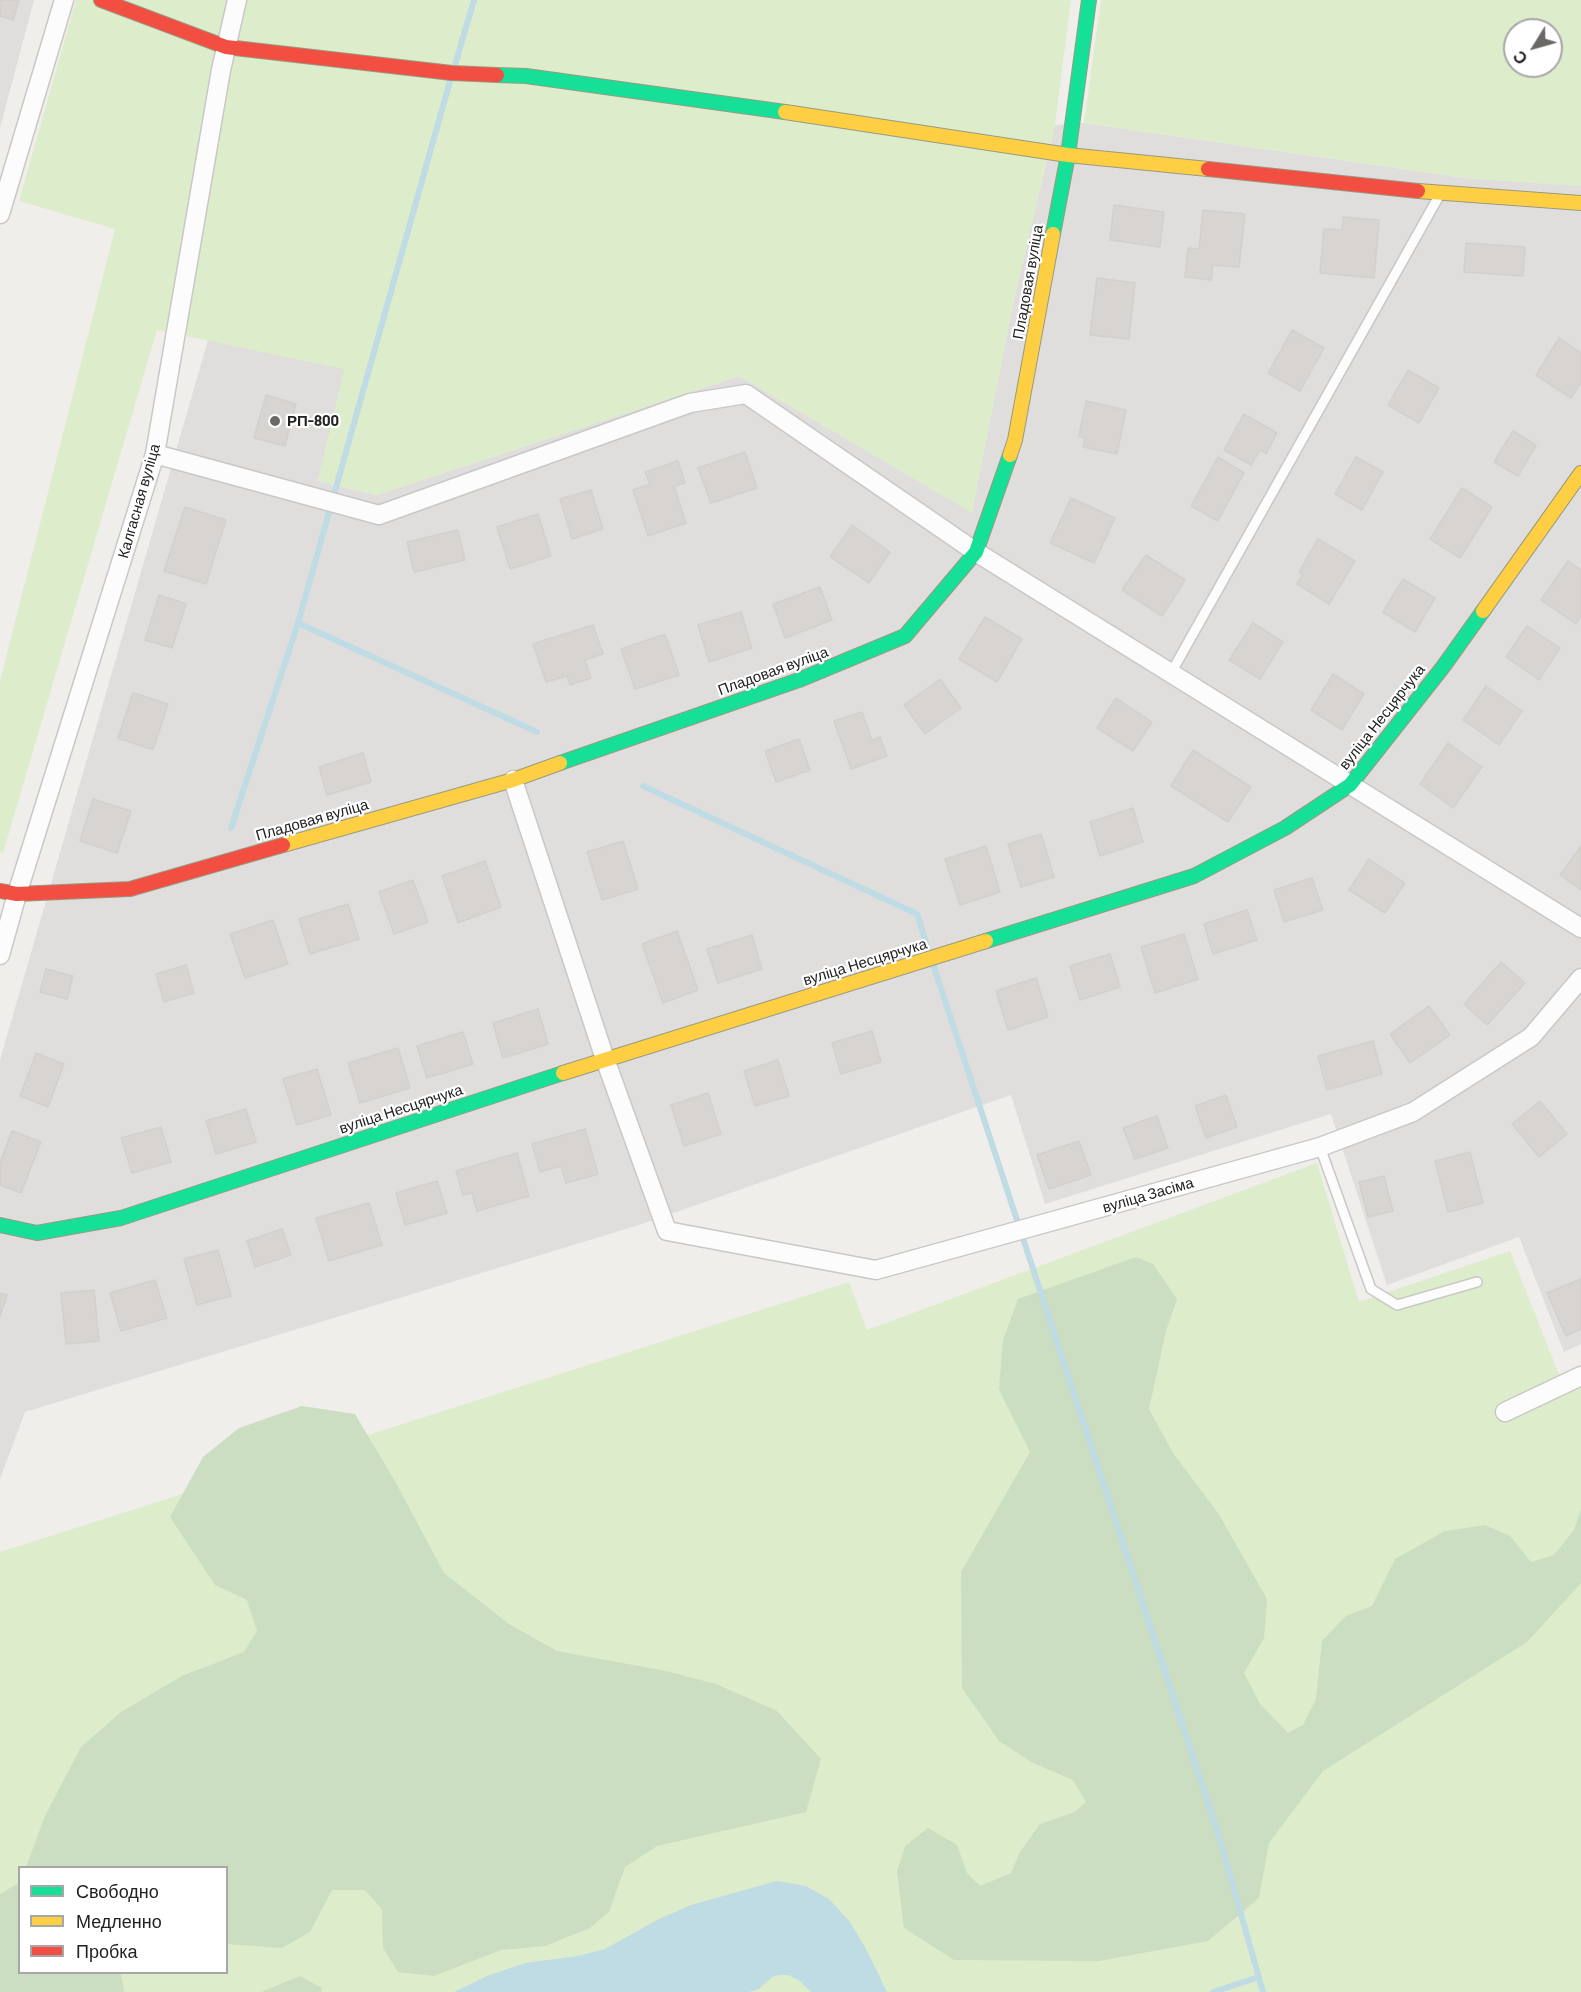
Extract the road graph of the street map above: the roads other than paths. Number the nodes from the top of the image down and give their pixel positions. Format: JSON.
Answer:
{"nodes":[{"id":1,"x":64,"y":0,"type":"edge"},
{"id":2,"x":101,"y":0,"type":"edge"},
{"id":3,"x":237,"y":0,"type":"edge"},
{"id":4,"x":1089,"y":0,"type":"edge"},
{"id":5,"x":226,"y":47,"type":"junction"},
{"id":6,"x":1068,"y":155,"type":"junction"},
{"id":7,"x":1441,"y":193,"type":"junction"},
{"id":8,"x":1581,"y":203,"type":"edge"},
{"id":9,"x":0,"y":214,"type":"edge"},
{"id":10,"x":155,"y":454,"type":"junction"},
{"id":11,"x":1581,"y":473,"type":"edge"},
{"id":12,"x":976,"y":552,"type":"junction"},
{"id":13,"x":1171,"y":673,"type":"junction"},
{"id":14,"x":513,"y":780,"type":"junction"},
{"id":15,"x":1350,"y":785,"type":"junction"},
{"id":16,"x":9,"y":893,"type":"edge"},
{"id":17,"x":1581,"y":928,"type":"edge"},
{"id":18,"x":0,"y":955,"type":"edge"},
{"id":19,"x":1581,"y":978,"type":"edge"},
{"id":20,"x":605,"y":1059,"type":"junction"},
{"id":21,"x":1320,"y":1147,"type":"junction"},
{"id":22,"x":0,"y":1225,"type":"edge"},
{"id":23,"x":1477,"y":1282,"type":"dead end"},
{"id":24,"x":1581,"y":1376,"type":"edge"},
{"id":25,"x":1505,"y":1412,"type":"dead end"}],
"edges":[{"from":1,"to":9,"type":"street"},
{"from":2,"to":5,"type":"street"},
{"from":3,"to":5,"type":"street","name":"Калгасная вуліца"},
{"from":4,"to":6,"type":"street","name":"Пладовая вуліца"},
{"from":5,"to":6,"type":"street"},
{"from":5,"to":10,"type":"street","name":"Калгасная вуліца"},
{"from":6,"to":7,"type":"street"},
{"from":6,"to":12,"type":"street","name":"Пладовая вуліца"},
{"from":7,"to":8,"type":"street"},
{"from":7,"to":13,"type":"lane"},
{"from":10,"to":12,"type":"street"},
{"from":10,"to":16,"type":"street","name":"Калгасная вуліца"},
{"from":11,"to":15,"type":"street","name":"вуліца Несцярчука"},
{"from":12,"to":13,"type":"street"},
{"from":12,"to":14,"type":"street","name":"Пладовая вуліца"},
{"from":13,"to":15,"type":"street"},
{"from":14,"to":16,"type":"street","name":"Пладовая вуліца"},
{"from":14,"to":20,"type":"street"},
{"from":15,"to":17,"type":"street"},
{"from":15,"to":20,"type":"street","name":"вуліца Несцярчука"},
{"from":16,"to":18,"type":"street","name":"Калгасная вуліца"},
{"from":19,"to":21,"type":"street","name":"вуліца Засіма"},
{"from":20,"to":21,"type":"street","name":"вуліца Засіма"},
{"from":20,"to":22,"type":"street","name":"вуліца Несцярчука"},
{"from":21,"to":23,"type":"lane"},
{"from":24,"to":25,"type":"street"}]}
